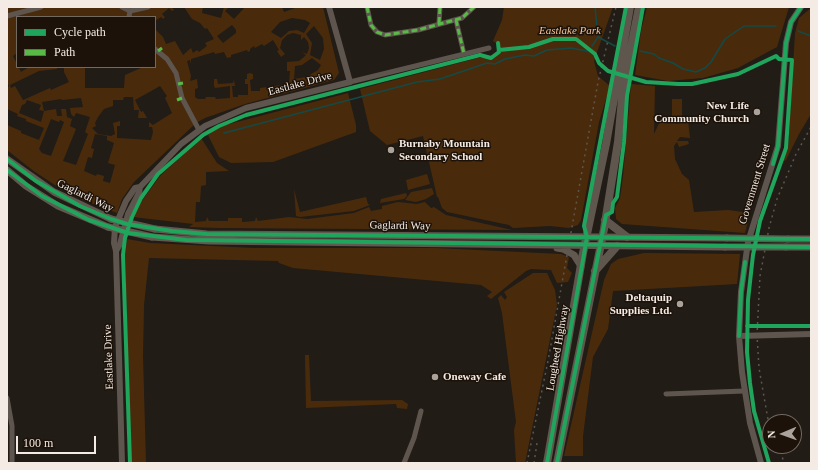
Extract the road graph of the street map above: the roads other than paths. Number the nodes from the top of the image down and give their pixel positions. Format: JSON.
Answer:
{"nodes":[{"id":1,"x":40,"y":7,"type":"edge"},
{"id":2,"x":122,"y":7,"type":"edge"},
{"id":3,"x":148,"y":7,"type":"edge"},
{"id":4,"x":329,"y":7,"type":"edge"},
{"id":5,"x":367,"y":7,"type":"edge"},
{"id":6,"x":440,"y":7,"type":"edge"},
{"id":7,"x":474,"y":7,"type":"edge"},
{"id":8,"x":630,"y":7,"type":"edge"},
{"id":9,"x":639,"y":7,"type":"edge"},
{"id":10,"x":802,"y":7,"type":"edge"},
{"id":11,"x":130,"y":11,"type":"junction"},
{"id":12,"x":7,"y":16,"type":"edge"},
{"id":13,"x":129,"y":16,"type":"edge"},
{"id":14,"x":456,"y":20,"type":"junction"},
{"id":15,"x":439,"y":23,"type":"junction"},
{"id":16,"x":489,"y":48,"type":"dead end"},
{"id":17,"x":158,"y":49,"type":"edge"},
{"id":18,"x":464,"y":54,"type":"junction"},
{"id":19,"x":624,"y":63,"type":"junction"},
{"id":20,"x":350,"y":82,"type":"junction"},
{"id":21,"x":620,"y":87,"type":"junction"},
{"id":22,"x":200,"y":130,"type":"junction"},
{"id":23,"x":7,"y":159,"type":"edge"},
{"id":24,"x":7,"y":170,"type":"edge"},
{"id":25,"x":605,"y":220,"type":"junction"},
{"id":26,"x":153,"y":233,"type":"junction"},
{"id":27,"x":587,"y":237,"type":"junction"},
{"id":28,"x":602,"y":237,"type":"junction"},
{"id":29,"x":627,"y":237,"type":"junction"},
{"id":30,"x":811,"y":239,"type":"edge"},
{"id":31,"x":531,"y":244,"type":"junction"},
{"id":32,"x":585,"y":246,"type":"junction"},
{"id":33,"x":600,"y":246,"type":"junction"},
{"id":34,"x":618,"y":246,"type":"junction"},
{"id":35,"x":811,"y":247,"type":"edge"},
{"id":36,"x":581,"y":266,"type":"junction"},
{"id":37,"x":595,"y":271,"type":"junction"},
{"id":38,"x":811,"y":334,"type":"edge"},
{"id":39,"x":740,"y":336,"type":"junction"},
{"id":40,"x":744,"y":391,"type":"junction"},
{"id":41,"x":666,"y":394,"type":"dead end"},
{"id":42,"x":7,"y":398,"type":"edge"},
{"id":43,"x":420,"y":411,"type":"dead end"},
{"id":44,"x":12,"y":463,"type":"edge"},
{"id":45,"x":122,"y":463,"type":"edge"},
{"id":46,"x":404,"y":463,"type":"edge"},
{"id":47,"x":547,"y":463,"type":"edge"},
{"id":48,"x":557,"y":463,"type":"edge"},
{"id":49,"x":761,"y":463,"type":"edge"}],
"edges":[{"from":1,"to":12,"type":"street"},
{"from":2,"to":11,"type":"street"},
{"from":3,"to":11,"type":"street"},
{"from":4,"to":20,"type":"street"},
{"from":5,"to":15,"type":"street"},
{"from":6,"to":15,"type":"street"},
{"from":7,"to":14,"type":"street"},
{"from":8,"to":19,"type":"main road","name":"Lougheed Highway"},
{"from":9,"to":19,"type":"main road","name":"Lougheed Highway"},
{"from":10,"to":39,"type":"street","name":"Government Street"},
{"from":11,"to":13,"type":"street"},
{"from":14,"to":15,"type":"street"},
{"from":14,"to":18,"type":"street"},
{"from":16,"to":18,"type":"street","name":"Eastlake Drive"},
{"from":17,"to":22,"type":"street"},
{"from":18,"to":20,"type":"street","name":"Eastlake Drive"},
{"from":19,"to":21,"type":"main road","name":"Lougheed Highway"},
{"from":20,"to":22,"type":"street","name":"Eastlake Drive"},
{"from":21,"to":25,"type":"main road","name":"Lougheed Highway"},
{"from":21,"to":27,"type":"main road","name":"Lougheed Highway"},
{"from":22,"to":45,"type":"street","name":"Eastlake Drive"},
{"from":23,"to":26,"type":"main road","name":"Gaglardi Way","bridge":true},
{"from":24,"to":26,"type":"main road","name":"Gaglardi Way","bridge":true},
{"from":25,"to":28,"type":"main road","name":"Lougheed Highway"},
{"from":25,"to":29,"type":"main road"},
{"from":26,"to":27,"type":"main road","name":"Gaglardi Way"},
{"from":26,"to":31,"type":"main road","name":"Gaglardi Way"},
{"from":27,"to":28,"type":"main road","name":"Gaglardi Way"},
{"from":27,"to":32,"type":"main road","name":"Lougheed Highway"},
{"from":28,"to":29,"type":"main road","name":"Gaglardi Way"},
{"from":28,"to":33,"type":"main road","name":"Lougheed Highway"},
{"from":29,"to":30,"type":"main road","name":"Gaglardi Way","bridge":true},
{"from":31,"to":32,"type":"main road","name":"Gaglardi Way"},
{"from":31,"to":36,"type":"main road"},
{"from":32,"to":33,"type":"main road","name":"Gaglardi Way"},
{"from":32,"to":36,"type":"main road","name":"Lougheed Highway"},
{"from":33,"to":34,"type":"main road","name":"Gaglardi Way"},
{"from":33,"to":37,"type":"main road","name":"Lougheed Highway"},
{"from":34,"to":35,"type":"main road","name":"Gaglardi Way","bridge":true},
{"from":34,"to":37,"type":"main road"},
{"from":36,"to":47,"type":"main road","name":"Lougheed Highway"},
{"from":37,"to":48,"type":"main road","name":"Lougheed Highway"},
{"from":38,"to":39,"type":"street"},
{"from":39,"to":40,"type":"street","name":"Government Street"},
{"from":40,"to":41,"type":"street"},
{"from":40,"to":49,"type":"street","name":"Government Street"},
{"from":42,"to":44,"type":"street"},
{"from":43,"to":46,"type":"street"}]}
